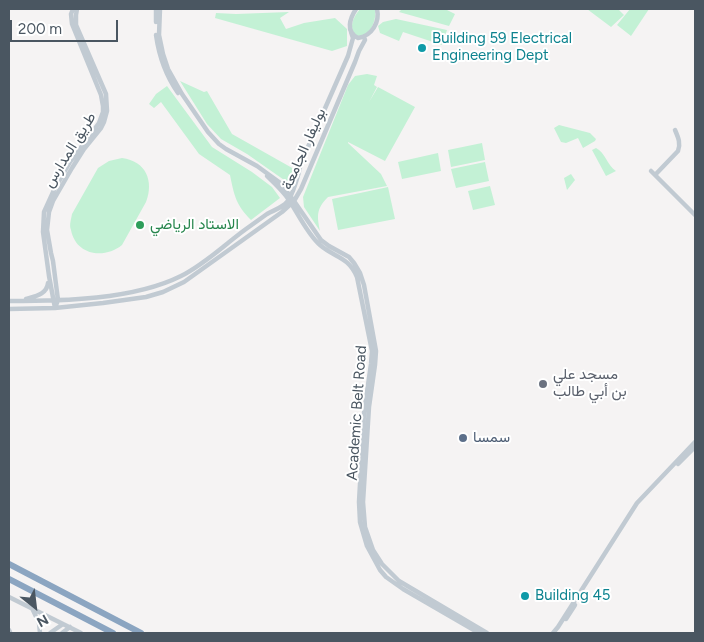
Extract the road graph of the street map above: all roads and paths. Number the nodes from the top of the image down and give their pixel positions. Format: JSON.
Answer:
{"nodes":[{"id":1,"x":73,"y":9,"type":"edge"},
{"id":2,"x":158,"y":9,"type":"edge"},
{"id":3,"x":356,"y":9,"type":"edge"},
{"id":4,"x":377,"y":9,"type":"edge"},
{"id":5,"x":351,"y":32,"type":"junction"},
{"id":6,"x":364,"y":37,"type":"junction"},
{"id":7,"x":328,"y":101,"type":"junction"},
{"id":8,"x":337,"y":104,"type":"junction"},
{"id":9,"x":675,"y":130,"type":"dead end"},
{"id":10,"x":291,"y":200,"type":"junction"},
{"id":11,"x":695,"y":215,"type":"edge"},
{"id":12,"x":49,"y":276,"type":"junction"},
{"id":13,"x":181,"y":276,"type":"junction"},
{"id":14,"x":184,"y":282,"type":"junction"},
{"id":15,"x":56,"y":300,"type":"junction"},
{"id":16,"x":9,"y":301,"type":"edge"},
{"id":17,"x":20,"y":301,"type":"junction"},
{"id":18,"x":55,"y":308,"type":"junction"},
{"id":19,"x":9,"y":310,"type":"edge"},
{"id":20,"x":695,"y":442,"type":"edge"},
{"id":21,"x":695,"y":447,"type":"edge"},
{"id":22,"x":9,"y":564,"type":"edge"},
{"id":23,"x":9,"y":579,"type":"edge"},
{"id":24,"x":9,"y":597,"type":"edge"},
{"id":25,"x":32,"y":608,"type":"junction"},
{"id":26,"x":63,"y":624,"type":"junction"},
{"id":27,"x":70,"y":627,"type":"junction"},
{"id":28,"x":40,"y":633,"type":"edge"},
{"id":29,"x":50,"y":633,"type":"edge"},
{"id":30,"x":62,"y":633,"type":"edge"},
{"id":31,"x":81,"y":633,"type":"edge"},
{"id":32,"x":113,"y":633,"type":"edge"},
{"id":33,"x":142,"y":633,"type":"edge"},
{"id":34,"x":479,"y":633,"type":"edge"},
{"id":35,"x":487,"y":633,"type":"edge"},
{"id":36,"x":552,"y":633,"type":"edge"},
{"id":37,"x":557,"y":633,"type":"edge"}],
"edges":[{"from":1,"to":12,"type":"street"},
{"from":1,"to":15,"type":"street","name":"طريق المدارس"},
{"from":2,"to":10,"type":"street","name":"Academic Belt Road"},
{"from":3,"to":5,"type":"street","name":"بوليفار الجامعة"},
{"from":4,"to":6,"type":"street","name":"بوليفار الجامعة"},
{"from":5,"to":6,"type":"street"},
{"from":5,"to":7,"type":"street","name":"بوليفار الجامعة"},
{"from":6,"to":8,"type":"street","name":"بوليفار الجامعة"},
{"from":7,"to":8,"type":"street"},
{"from":7,"to":10,"type":"street","name":"بوليفار الجامعة"},
{"from":8,"to":10,"type":"street","name":"بوليفار الجامعة"},
{"from":9,"to":11,"type":"street"},
{"from":10,"to":13,"type":"street","name":"بوليفار الجامعة"},
{"from":10,"to":14,"type":"street","name":"بوليفار الجامعة"},
{"from":10,"to":34,"type":"street","name":"Academic Belt Road"},
{"from":10,"to":35,"type":"street","name":"Academic Belt Road"},
{"from":12,"to":15,"type":"street"},
{"from":12,"to":17,"type":"street"},
{"from":13,"to":14,"type":"street"},
{"from":13,"to":15,"type":"street","name":"بوليفار الجامعة"},
{"from":14,"to":18,"type":"street","name":"بوليفار الجامعة"},
{"from":15,"to":17,"type":"street","name":"بوليفار الجامعة"},
{"from":15,"to":18,"type":"street","name":"طريق المدارس"},
{"from":16,"to":17,"type":"street","name":"بوليفار الجامعة"},
{"from":18,"to":19,"type":"street","name":"بوليفار الجامعة"},
{"from":20,"to":36,"type":"street"},
{"from":21,"to":37,"type":"street"},
{"from":22,"to":33,"type":"highway"},
{"from":23,"to":32,"type":"highway"},
{"from":24,"to":25,"type":"street"},
{"from":25,"to":26,"type":"street"},
{"from":25,"to":28,"type":"street"},
{"from":26,"to":27,"type":"street"},
{"from":26,"to":29,"type":"street"},
{"from":27,"to":30,"type":"street"},
{"from":27,"to":31,"type":"street"}]}
